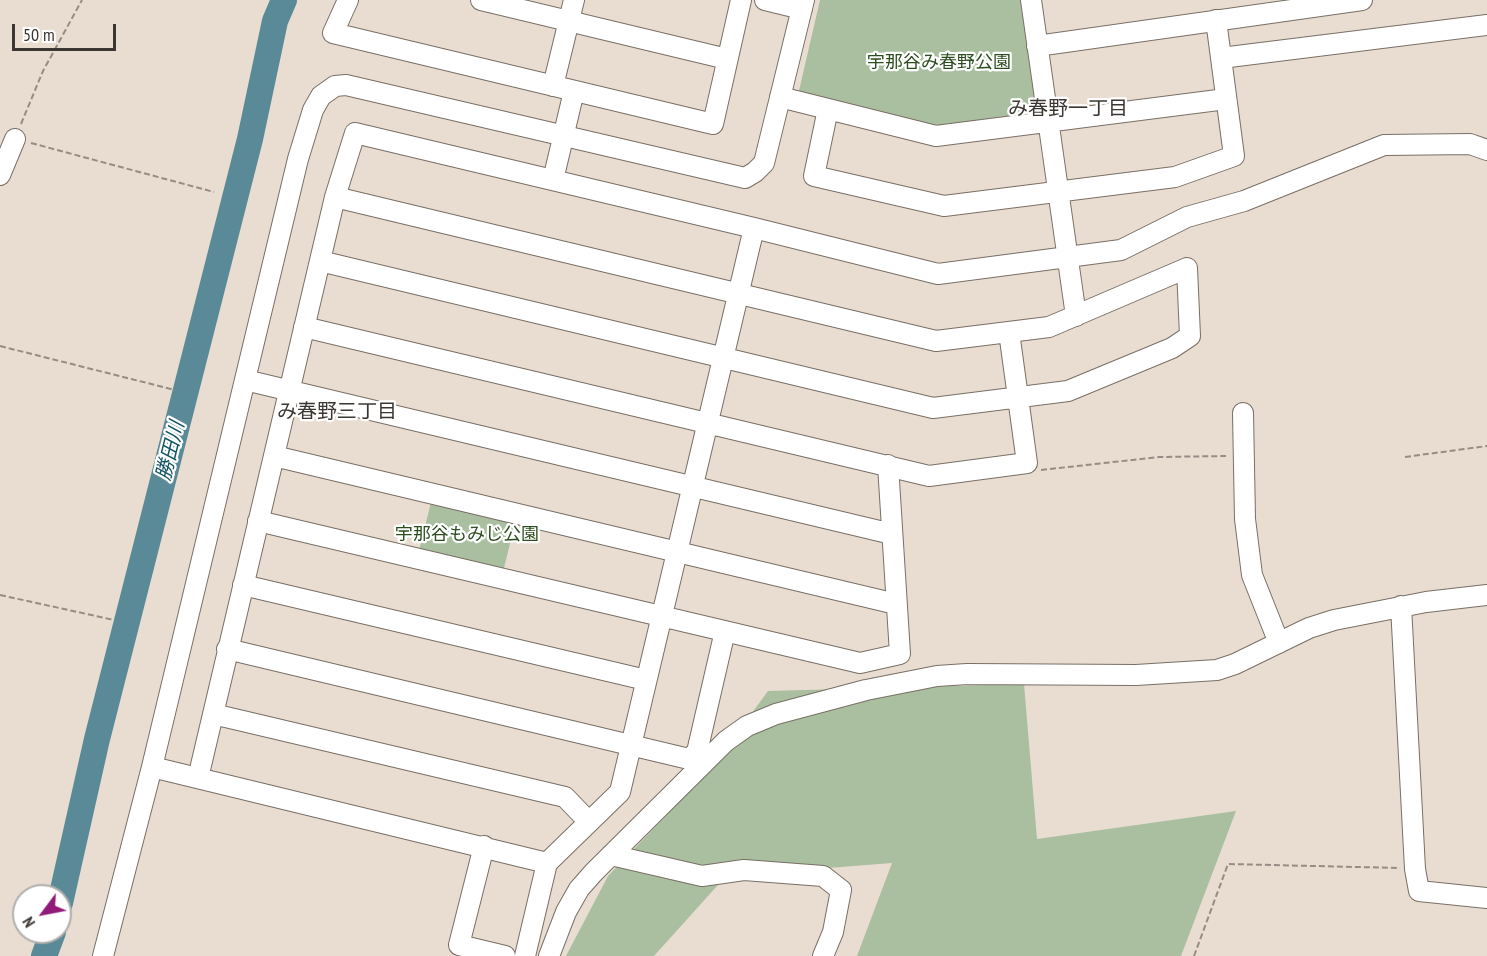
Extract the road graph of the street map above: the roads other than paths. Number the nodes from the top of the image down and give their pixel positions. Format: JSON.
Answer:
{"nodes":[{"id":1,"x":348,"y":0,"type":"edge"},
{"id":2,"x":481,"y":0,"type":"edge"},
{"id":3,"x":574,"y":0,"type":"edge"},
{"id":4,"x":741,"y":0,"type":"edge"},
{"id":5,"x":765,"y":0,"type":"edge"},
{"id":6,"x":1031,"y":0,"type":"edge"},
{"id":7,"x":1362,"y":0,"type":"edge"},
{"id":8,"x":803,"y":4,"type":"edge"},
{"id":9,"x":1216,"y":20,"type":"junction"},
{"id":10,"x":569,"y":21,"type":"junction"},
{"id":11,"x":1487,"y":25,"type":"edge"},
{"id":12,"x":1037,"y":46,"type":"junction"},
{"id":13,"x":1221,"y":58,"type":"junction"},
{"id":14,"x":727,"y":59,"type":"junction"},
{"id":15,"x":553,"y":86,"type":"junction"},
{"id":16,"x":574,"y":92,"type":"junction"},
{"id":17,"x":780,"y":97,"type":"junction"},
{"id":18,"x":1226,"y":99,"type":"junction"},
{"id":19,"x":828,"y":109,"type":"junction"},
{"id":20,"x":1049,"y":121,"type":"junction"},
{"id":21,"x":564,"y":136,"type":"junction"},
{"id":22,"x":15,"y":139,"type":"road end"},
{"id":23,"x":1487,"y":150,"type":"edge"},
{"id":24,"x":0,"y":175,"type":"edge"},
{"id":25,"x":553,"y":180,"type":"junction"},
{"id":26,"x":1058,"y":191,"type":"junction"},
{"id":27,"x":335,"y":197,"type":"junction"},
{"id":28,"x":754,"y":228,"type":"junction"},
{"id":29,"x":1067,"y":257,"type":"junction"},
{"id":30,"x":320,"y":261,"type":"junction"},
{"id":31,"x":738,"y":293,"type":"junction"},
{"id":32,"x":1076,"y":316,"type":"junction"},
{"id":33,"x":304,"y":327,"type":"junction"},
{"id":34,"x":1009,"y":332,"type":"junction"},
{"id":35,"x":723,"y":357,"type":"junction"},
{"id":36,"x":245,"y":380,"type":"junction"},
{"id":37,"x":289,"y":391,"type":"junction"},
{"id":38,"x":1018,"y":397,"type":"junction"},
{"id":39,"x":1243,"y":413,"type":"dead end"},
{"id":40,"x":707,"y":422,"type":"junction"},
{"id":41,"x":274,"y":456,"type":"junction"},
{"id":42,"x":888,"y":465,"type":"junction"},
{"id":43,"x":692,"y":487,"type":"junction"},
{"id":44,"x":258,"y":521,"type":"junction"},
{"id":45,"x":892,"y":534,"type":"junction"},
{"id":46,"x":677,"y":551,"type":"junction"},
{"id":47,"x":243,"y":585,"type":"junction"},
{"id":48,"x":1487,"y":595,"type":"edge"},
{"id":49,"x":896,"y":604,"type":"junction"},
{"id":50,"x":1401,"y":606,"type":"junction"},
{"id":51,"x":661,"y":615,"type":"junction"},
{"id":52,"x":725,"y":631,"type":"junction"},
{"id":53,"x":1279,"y":643,"type":"junction"},
{"id":54,"x":227,"y":649,"type":"junction"},
{"id":55,"x":646,"y":680,"type":"junction"},
{"id":56,"x":213,"y":714,"type":"junction"},
{"id":57,"x":631,"y":745,"type":"junction"},
{"id":58,"x":152,"y":767,"type":"junction"},
{"id":59,"x":198,"y":778,"type":"junction"},
{"id":60,"x":589,"y":822,"type":"junction"},
{"id":61,"x":484,"y":846,"type":"junction"},
{"id":62,"x":611,"y":855,"type":"junction"},
{"id":63,"x":547,"y":863,"type":"junction"},
{"id":64,"x":1487,"y":898,"type":"edge"},
{"id":65,"x":103,"y":956,"type":"edge"},
{"id":66,"x":505,"y":956,"type":"edge"},
{"id":67,"x":525,"y":956,"type":"edge"},
{"id":68,"x":549,"y":956,"type":"edge"},
{"id":69,"x":823,"y":956,"type":"edge"}],
"edges":[{"from":1,"to":15,"type":"street"},
{"from":2,"to":10,"type":"street"},
{"from":3,"to":10,"type":"street"},
{"from":4,"to":14,"type":"street"},
{"from":5,"to":8,"type":"street"},
{"from":6,"to":12,"type":"street"},
{"from":7,"to":9,"type":"street"},
{"from":8,"to":17,"type":"street"},
{"from":9,"to":12,"type":"street"},
{"from":9,"to":13,"type":"street"},
{"from":10,"to":14,"type":"street"},
{"from":10,"to":15,"type":"street"},
{"from":11,"to":13,"type":"street"},
{"from":12,"to":20,"type":"street"},
{"from":13,"to":18,"type":"street"},
{"from":14,"to":16,"type":"street"},
{"from":15,"to":16,"type":"street"},
{"from":16,"to":21,"type":"street"},
{"from":17,"to":19,"type":"street"},
{"from":17,"to":21,"type":"street"},
{"from":18,"to":20,"type":"street"},
{"from":18,"to":26,"type":"street"},
{"from":19,"to":20,"type":"street"},
{"from":19,"to":26,"type":"street"},
{"from":20,"to":26,"type":"street"},
{"from":21,"to":25,"type":"street"},
{"from":21,"to":36,"type":"street"},
{"from":22,"to":24,"type":"street"},
{"from":23,"to":29,"type":"street"},
{"from":25,"to":27,"type":"street"},
{"from":25,"to":28,"type":"street"},
{"from":26,"to":29,"type":"street"},
{"from":27,"to":30,"type":"street"},
{"from":27,"to":31,"type":"street"},
{"from":28,"to":29,"type":"street"},
{"from":28,"to":31,"type":"street"},
{"from":29,"to":32,"type":"street"},
{"from":30,"to":33,"type":"street"},
{"from":30,"to":35,"type":"street"},
{"from":31,"to":34,"type":"street"},
{"from":31,"to":35,"type":"street"},
{"from":32,"to":34,"type":"street"},
{"from":32,"to":38,"type":"street"},
{"from":33,"to":37,"type":"street"},
{"from":33,"to":40,"type":"street"},
{"from":34,"to":38,"type":"street"},
{"from":35,"to":38,"type":"street"},
{"from":35,"to":40,"type":"street"},
{"from":36,"to":37,"type":"street"},
{"from":36,"to":58,"type":"street"},
{"from":37,"to":41,"type":"street"},
{"from":37,"to":43,"type":"street"},
{"from":38,"to":42,"type":"street"},
{"from":39,"to":53,"type":"street"},
{"from":40,"to":42,"type":"street"},
{"from":40,"to":43,"type":"street"},
{"from":41,"to":44,"type":"street"},
{"from":41,"to":46,"type":"street"},
{"from":42,"to":45,"type":"street"},
{"from":43,"to":45,"type":"street"},
{"from":43,"to":46,"type":"street"},
{"from":44,"to":47,"type":"street"},
{"from":44,"to":51,"type":"street"},
{"from":45,"to":49,"type":"street"},
{"from":46,"to":49,"type":"street"},
{"from":46,"to":51,"type":"street"},
{"from":47,"to":54,"type":"street"},
{"from":47,"to":55,"type":"street"},
{"from":48,"to":50,"type":"street"},
{"from":49,"to":52,"type":"street"},
{"from":50,"to":53,"type":"street"},
{"from":50,"to":64,"type":"street"},
{"from":51,"to":52,"type":"street"},
{"from":51,"to":55,"type":"street"},
{"from":52,"to":57,"type":"street"},
{"from":53,"to":62,"type":"street"},
{"from":54,"to":56,"type":"street"},
{"from":54,"to":57,"type":"street"},
{"from":55,"to":57,"type":"street"},
{"from":56,"to":59,"type":"street"},
{"from":56,"to":60,"type":"street"},
{"from":57,"to":60,"type":"street"},
{"from":58,"to":59,"type":"street"},
{"from":58,"to":65,"type":"street"},
{"from":59,"to":61,"type":"street"},
{"from":60,"to":63,"type":"street"},
{"from":61,"to":63,"type":"street"},
{"from":61,"to":66,"type":"street"},
{"from":62,"to":68,"type":"street"},
{"from":62,"to":69,"type":"street"},
{"from":63,"to":67,"type":"street"}]}
